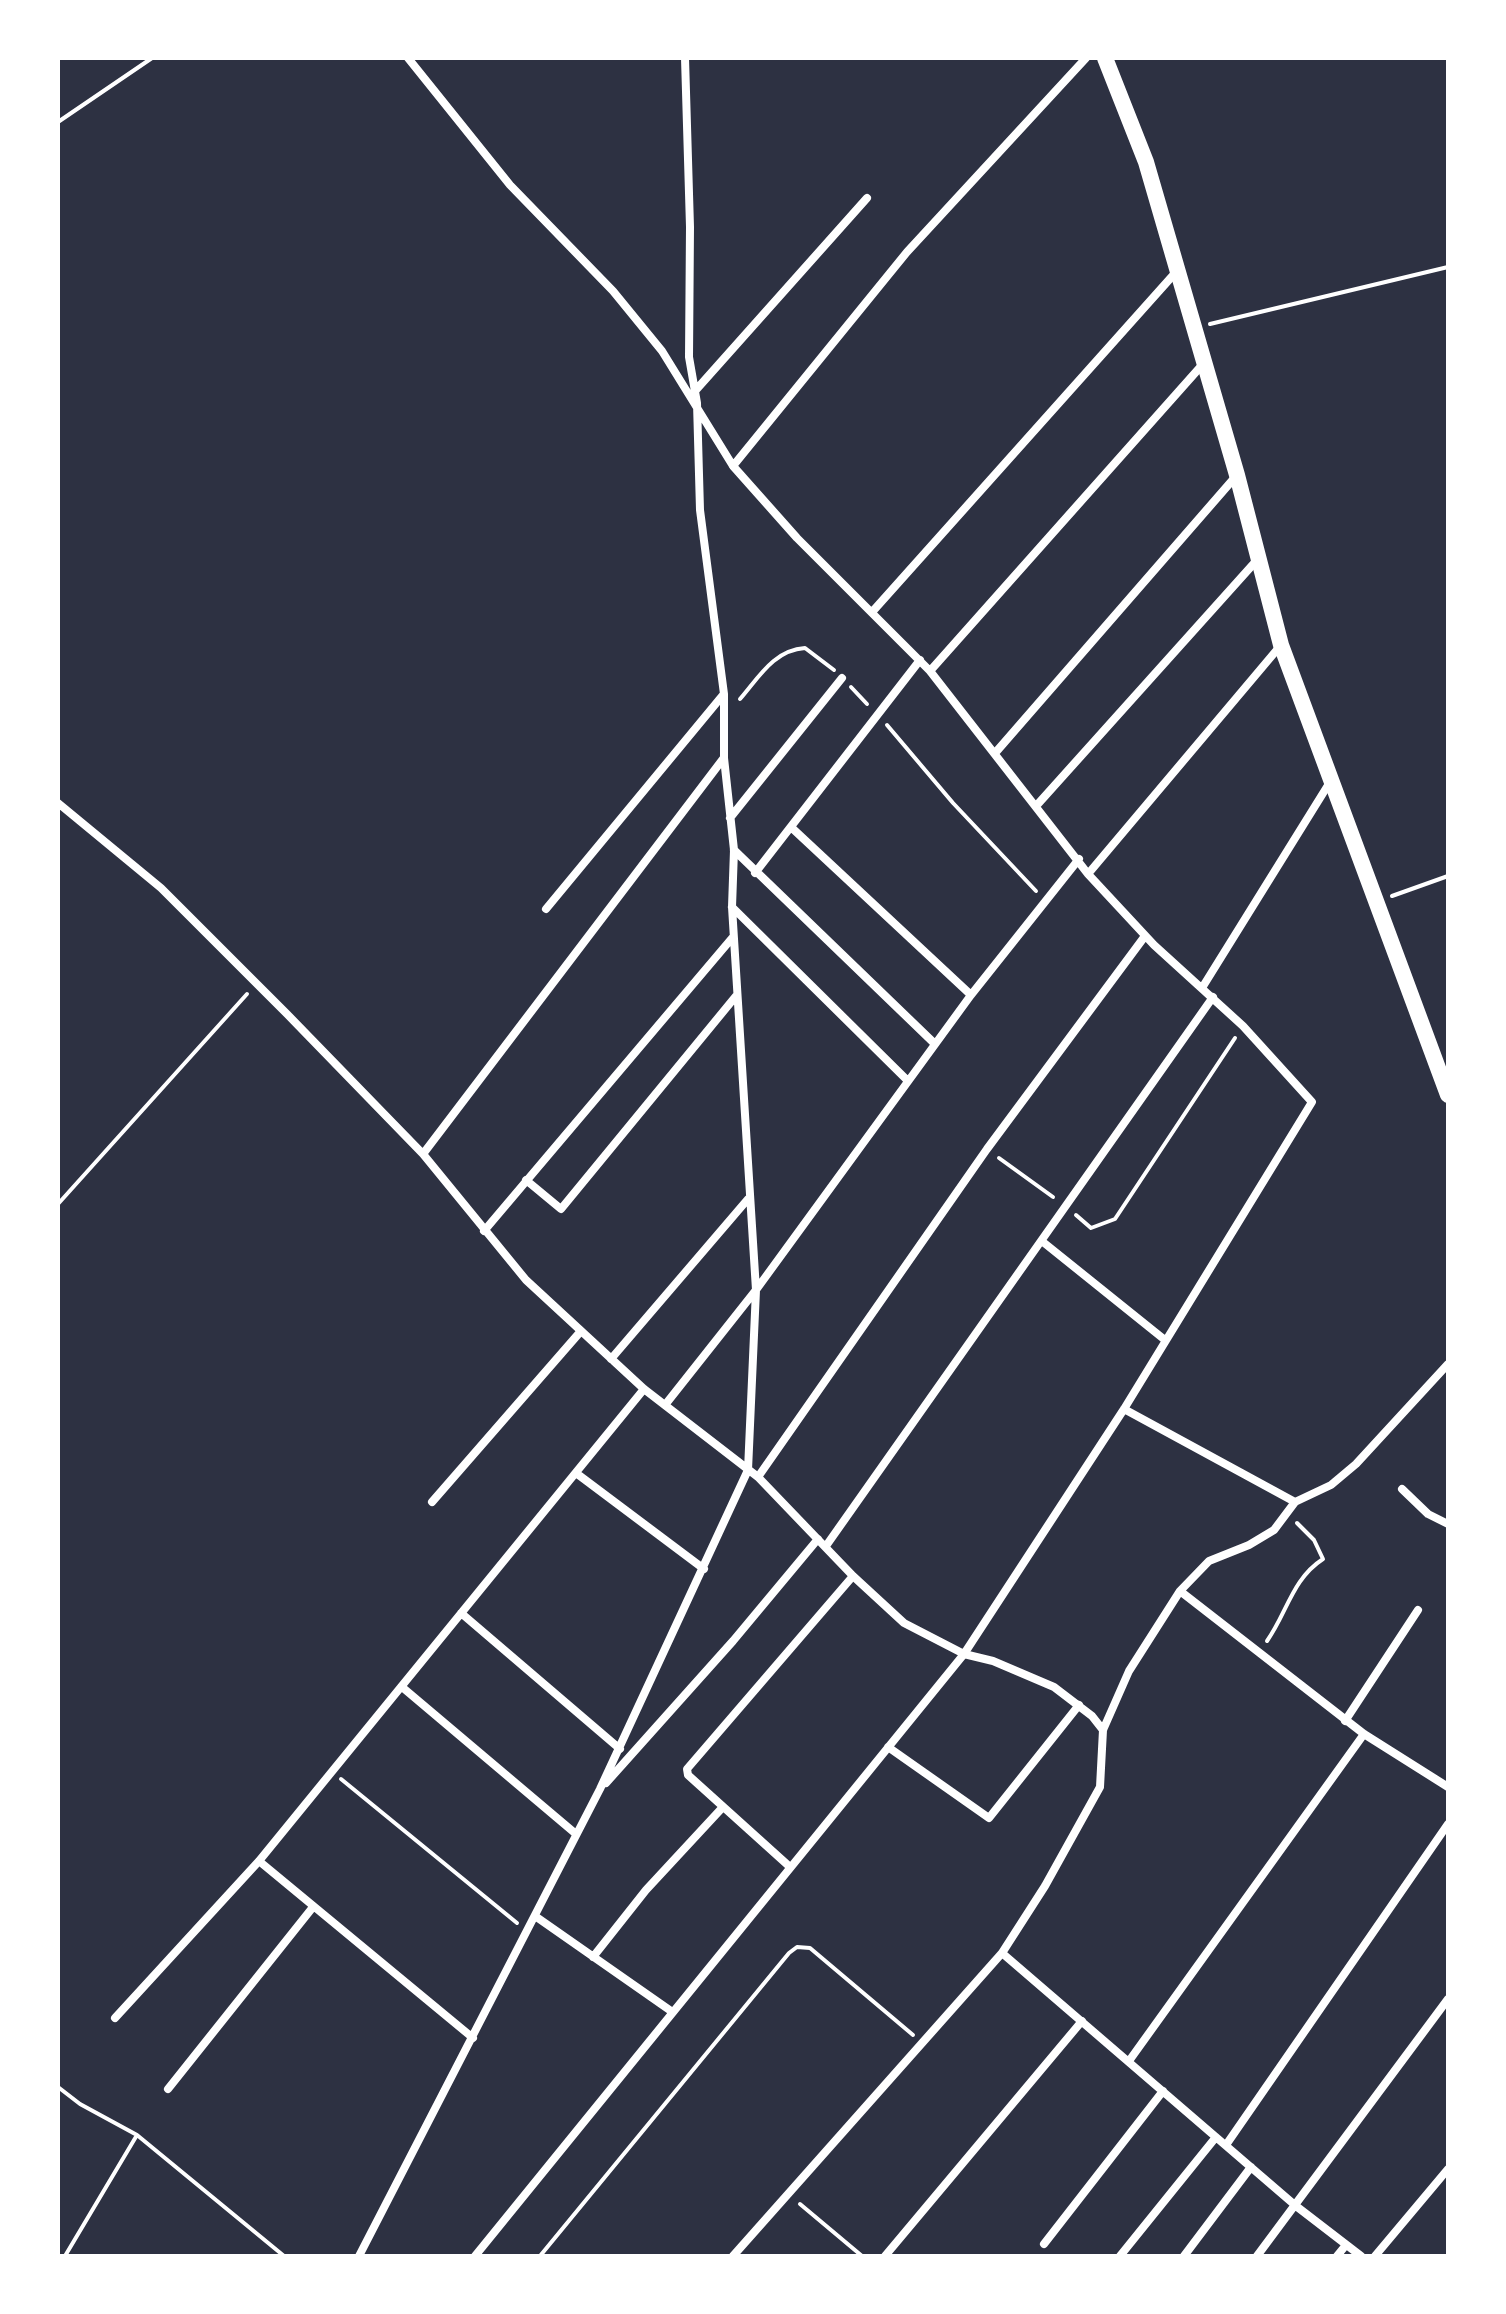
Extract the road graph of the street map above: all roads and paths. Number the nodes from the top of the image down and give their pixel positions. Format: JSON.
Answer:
{"nodes":[{"id":1,"x":152,"y":58,"type":"edge"},
{"id":2,"x":408,"y":58,"type":"edge"},
{"id":3,"x":685,"y":58,"type":"edge"},
{"id":4,"x":1086,"y":58,"type":"edge"},
{"id":5,"x":1105,"y":58,"type":"edge"},
{"id":6,"x":58,"y":122,"type":"edge"},
{"id":7,"x":867,"y":198,"type":"dead end"},
{"id":8,"x":1448,"y":267,"type":"edge"},
{"id":9,"x":1176,"y":272,"type":"junction"},
{"id":10,"x":1192,"y":329,"type":"junction"},
{"id":11,"x":1204,"y":363,"type":"junction"},
{"id":12,"x":695,"y":391,"type":"junction"},
{"id":13,"x":697,"y":403,"type":"junction"},
{"id":14,"x":733,"y":466,"type":"junction"},
{"id":15,"x":1237,"y":475,"type":"junction"},
{"id":16,"x":1257,"y":560,"type":"junction"},
{"id":17,"x":873,"y":611,"type":"junction"},
{"id":18,"x":1281,"y":645,"type":"junction"},
{"id":19,"x":920,"y":660,"type":"junction"},
{"id":20,"x":930,"y":671,"type":"junction"},
{"id":21,"x":842,"y":678,"type":"junction"},
{"id":22,"x":724,"y":694,"type":"junction"},
{"id":23,"x":878,"y":715,"type":"junction"},
{"id":24,"x":723,"y":719,"type":"junction"},
{"id":25,"x":996,"y":752,"type":"junction"},
{"id":26,"x":724,"y":758,"type":"junction"},
{"id":27,"x":1330,"y":782,"type":"junction"},
{"id":28,"x":58,"y":803,"type":"edge"},
{"id":29,"x":1037,"y":805,"type":"junction"},
{"id":30,"x":730,"y":818,"type":"junction"},
{"id":31,"x":792,"y":828,"type":"junction"},
{"id":32,"x":734,"y":850,"type":"junction"},
{"id":33,"x":1079,"y":859,"type":"junction"},
{"id":34,"x":755,"y":873,"type":"junction"},
{"id":35,"x":1088,"y":874,"type":"junction"},
{"id":36,"x":1448,"y":876,"type":"edge"},
{"id":37,"x":1046,"y":902,"type":"junction"},
{"id":38,"x":1375,"y":902,"type":"junction"},
{"id":39,"x":732,"y":907,"type":"junction"},
{"id":40,"x":546,"y":909,"type":"dead end"},
{"id":41,"x":734,"y":936,"type":"junction"},
{"id":42,"x":1145,"y":936,"type":"junction"},
{"id":43,"x":257,"y":984,"type":"junction"},
{"id":44,"x":1202,"y":988,"type":"junction"},
{"id":45,"x":971,"y":995,"type":"junction"},
{"id":46,"x":737,"y":996,"type":"junction"},
{"id":47,"x":1213,"y":997,"type":"junction"},
{"id":48,"x":1243,"y":1026,"type":"junction"},
{"id":49,"x":935,"y":1044,"type":"junction"},
{"id":50,"x":908,"y":1081,"type":"junction"},
{"id":51,"x":1448,"y":1095,"type":"edge"},
{"id":52,"x":987,"y":1149,"type":"junction"},
{"id":53,"x":423,"y":1154,"type":"junction"},
{"id":54,"x":526,"y":1180,"type":"junction"},
{"id":55,"x":748,"y":1199,"type":"junction"},
{"id":56,"x":58,"y":1204,"type":"edge"},
{"id":57,"x":1066,"y":1207,"type":"junction"},
{"id":58,"x":484,"y":1231,"type":"junction"},
{"id":59,"x":1043,"y":1242,"type":"junction"},
{"id":60,"x":756,"y":1290,"type":"junction"},
{"id":61,"x":581,"y":1331,"type":"junction"},
{"id":62,"x":1165,"y":1340,"type":"junction"},
{"id":63,"x":611,"y":1359,"type":"junction"},
{"id":64,"x":1448,"y":1364,"type":"edge"},
{"id":65,"x":644,"y":1389,"type":"junction"},
{"id":66,"x":665,"y":1405,"type":"junction"},
{"id":67,"x":1124,"y":1409,"type":"junction"},
{"id":68,"x":748,"y":1470,"type":"junction"},
{"id":69,"x":576,"y":1473,"type":"junction"},
{"id":70,"x":758,"y":1477,"type":"junction"},
{"id":71,"x":1402,"y":1489,"type":"dead end"},
{"id":72,"x":432,"y":1502,"type":"dead end"},
{"id":73,"x":1295,"y":1502,"type":"junction"},
{"id":74,"x":1286,"y":1514,"type":"junction"},
{"id":75,"x":1448,"y":1524,"type":"edge"},
{"id":76,"x":818,"y":1539,"type":"junction"},
{"id":77,"x":826,"y":1546,"type":"junction"},
{"id":78,"x":704,"y":1569,"type":"junction"},
{"id":79,"x":853,"y":1576,"type":"junction"},
{"id":80,"x":1180,"y":1591,"type":"junction"},
{"id":81,"x":1418,"y":1610,"type":"dead end"},
{"id":82,"x":461,"y":1613,"type":"junction"},
{"id":83,"x":1259,"y":1651,"type":"junction"},
{"id":84,"x":964,"y":1654,"type":"junction"},
{"id":85,"x":402,"y":1687,"type":"junction"},
{"id":86,"x":1079,"y":1705,"type":"junction"},
{"id":87,"x":1345,"y":1721,"type":"junction"},
{"id":88,"x":1103,"y":1730,"type":"junction"},
{"id":89,"x":1364,"y":1734,"type":"junction"},
{"id":90,"x":888,"y":1747,"type":"junction"},
{"id":91,"x":620,"y":1749,"type":"junction"},
{"id":92,"x":332,"y":1772,"type":"junction"},
{"id":93,"x":1448,"y":1787,"type":"edge"},
{"id":94,"x":600,"y":1789,"type":"junction"},
{"id":95,"x":722,"y":1808,"type":"junction"},
{"id":96,"x":1448,"y":1824,"type":"edge"},
{"id":97,"x":576,"y":1834,"type":"junction"},
{"id":98,"x":259,"y":1861,"type":"junction"},
{"id":99,"x":790,"y":1867,"type":"junction"},
{"id":100,"x":313,"y":1907,"type":"junction"},
{"id":101,"x":535,"y":1916,"type":"junction"},
{"id":102,"x":528,"y":1932,"type":"junction"},
{"id":103,"x":1002,"y":1953,"type":"junction"},
{"id":104,"x":593,"y":1957,"type":"junction"},
{"id":105,"x":1448,"y":1999,"type":"edge"},
{"id":106,"x":671,"y":2011,"type":"junction"},
{"id":107,"x":115,"y":2018,"type":"dead end"},
{"id":108,"x":1082,"y":2021,"type":"junction"},
{"id":109,"x":473,"y":2038,"type":"junction"},
{"id":110,"x":924,"y":2045,"type":"junction"},
{"id":111,"x":1129,"y":2061,"type":"junction"},
{"id":112,"x":58,"y":2087,"type":"edge"},
{"id":113,"x":168,"y":2089,"type":"dead end"},
{"id":114,"x":1163,"y":2091,"type":"junction"},
{"id":115,"x":137,"y":2135,"type":"junction"},
{"id":116,"x":1216,"y":2137,"type":"junction"},
{"id":117,"x":1226,"y":2145,"type":"junction"},
{"id":118,"x":1251,"y":2167,"type":"junction"},
{"id":119,"x":1448,"y":2169,"type":"edge"},
{"id":120,"x":789,"y":2195,"type":"junction"},
{"id":121,"x":1296,"y":2206,"type":"junction"},
{"id":122,"x":1044,"y":2244,"type":"dead end"},
{"id":123,"x":1346,"y":2245,"type":"junction"},
{"id":124,"x":479,"y":2254,"type":"edge"},
{"id":125,"x":65,"y":2256,"type":"edge"},
{"id":126,"x":284,"y":2256,"type":"edge"},
{"id":127,"x":359,"y":2256,"type":"edge"},
{"id":128,"x":540,"y":2256,"type":"edge"},
{"id":129,"x":733,"y":2256,"type":"edge"},
{"id":130,"x":862,"y":2256,"type":"edge"},
{"id":131,"x":885,"y":2256,"type":"edge"},
{"id":132,"x":1120,"y":2256,"type":"edge"},
{"id":133,"x":1184,"y":2256,"type":"edge"},
{"id":134,"x":1257,"y":2256,"type":"edge"},
{"id":135,"x":1337,"y":2256,"type":"edge"},
{"id":136,"x":1361,"y":2256,"type":"edge"},
{"id":137,"x":1375,"y":2256,"type":"edge"}],
"edges":[{"from":1,"to":6,"type":"path"},
{"from":2,"to":13,"type":"street"},
{"from":3,"to":12,"type":"street"},
{"from":4,"to":14,"type":"street"},
{"from":5,"to":9,"type":"main road"},
{"from":7,"to":12,"type":"street"},
{"from":8,"to":10,"type":"path"},
{"from":9,"to":10,"type":"main road"},
{"from":9,"to":17,"type":"street"},
{"from":10,"to":11,"type":"main road"},
{"from":11,"to":15,"type":"main road"},
{"from":11,"to":20,"type":"street"},
{"from":12,"to":13,"type":"street"},
{"from":13,"to":14,"type":"street"},
{"from":13,"to":22,"type":"street"},
{"from":14,"to":17,"type":"street"},
{"from":15,"to":16,"type":"main road"},
{"from":15,"to":25,"type":"street"},
{"from":16,"to":18,"type":"main road"},
{"from":16,"to":29,"type":"street"},
{"from":17,"to":19,"type":"street"},
{"from":18,"to":27,"type":"main road"},
{"from":18,"to":35,"type":"street"},
{"from":19,"to":20,"type":"street"},
{"from":19,"to":23,"type":"street"},
{"from":20,"to":25,"type":"street"},
{"from":21,"to":23,"type":"path"},
{"from":21,"to":24,"type":"path"},
{"from":21,"to":30,"type":"street"},
{"from":22,"to":24,"type":"street"},
{"from":22,"to":40,"type":"street"},
{"from":23,"to":31,"type":"street"},
{"from":23,"to":37,"type":"path"},
{"from":24,"to":26,"type":"street"},
{"from":25,"to":29,"type":"street"},
{"from":26,"to":30,"type":"street"},
{"from":26,"to":53,"type":"street"},
{"from":27,"to":38,"type":"main road"},
{"from":27,"to":44,"type":"street"},
{"from":28,"to":43,"type":"street"},
{"from":29,"to":33,"type":"street"},
{"from":30,"to":32,"type":"street"},
{"from":31,"to":34,"type":"street"},
{"from":31,"to":45,"type":"street"},
{"from":32,"to":34,"type":"street"},
{"from":32,"to":39,"type":"street"},
{"from":33,"to":35,"type":"street"},
{"from":33,"to":37,"type":"street"},
{"from":34,"to":49,"type":"street"},
{"from":35,"to":42,"type":"street"},
{"from":36,"to":38,"type":"path"},
{"from":37,"to":45,"type":"street"},
{"from":38,"to":51,"type":"main road"},
{"from":39,"to":41,"type":"street"},
{"from":39,"to":50,"type":"street"},
{"from":41,"to":46,"type":"street"},
{"from":41,"to":54,"type":"street"},
{"from":42,"to":44,"type":"street"},
{"from":42,"to":52,"type":"street"},
{"from":43,"to":53,"type":"street"},
{"from":43,"to":56,"type":"path"},
{"from":44,"to":47,"type":"street"},
{"from":45,"to":49,"type":"street"},
{"from":46,"to":54,"type":"street"},
{"from":46,"to":55,"type":"street"},
{"from":47,"to":48,"type":"street"},
{"from":47,"to":57,"type":"street"},
{"from":48,"to":57,"type":"path"},
{"from":48,"to":62,"type":"street"},
{"from":49,"to":50,"type":"street"},
{"from":50,"to":60,"type":"street"},
{"from":52,"to":57,"type":"path"},
{"from":52,"to":70,"type":"street"},
{"from":53,"to":58,"type":"street"},
{"from":54,"to":58,"type":"street"},
{"from":55,"to":60,"type":"street"},
{"from":55,"to":63,"type":"street"},
{"from":57,"to":59,"type":"street"},
{"from":58,"to":61,"type":"street"},
{"from":59,"to":62,"type":"street"},
{"from":59,"to":77,"type":"street"},
{"from":60,"to":66,"type":"street"},
{"from":60,"to":68,"type":"street"},
{"from":61,"to":63,"type":"street"},
{"from":61,"to":72,"type":"street"},
{"from":62,"to":67,"type":"street"},
{"from":63,"to":65,"type":"street"},
{"from":64,"to":73,"type":"street"},
{"from":65,"to":66,"type":"street"},
{"from":65,"to":69,"type":"street"},
{"from":66,"to":68,"type":"street"},
{"from":67,"to":73,"type":"street"},
{"from":67,"to":84,"type":"street"},
{"from":68,"to":70,"type":"street"},
{"from":68,"to":78,"type":"street"},
{"from":69,"to":78,"type":"street"},
{"from":69,"to":82,"type":"street"},
{"from":70,"to":76,"type":"street"},
{"from":71,"to":75,"type":"street"},
{"from":73,"to":74,"type":"street"},
{"from":74,"to":80,"type":"street"},
{"from":74,"to":83,"type":"path"},
{"from":76,"to":77,"type":"street"},
{"from":76,"to":94,"type":"street"},
{"from":77,"to":79,"type":"street"},
{"from":78,"to":91,"type":"street"},
{"from":79,"to":84,"type":"street"},
{"from":79,"to":95,"type":"street"},
{"from":80,"to":83,"type":"street"},
{"from":80,"to":88,"type":"street"},
{"from":81,"to":87,"type":"street"},
{"from":82,"to":85,"type":"street"},
{"from":82,"to":91,"type":"street"},
{"from":83,"to":87,"type":"street"},
{"from":84,"to":86,"type":"street"},
{"from":84,"to":90,"type":"street"},
{"from":85,"to":92,"type":"street"},
{"from":85,"to":97,"type":"street"},
{"from":86,"to":88,"type":"street"},
{"from":86,"to":90,"type":"street"},
{"from":87,"to":89,"type":"street"},
{"from":88,"to":103,"type":"street"},
{"from":89,"to":93,"type":"street"},
{"from":89,"to":111,"type":"street"},
{"from":90,"to":99,"type":"street"},
{"from":91,"to":94,"type":"street"},
{"from":92,"to":98,"type":"street"},
{"from":92,"to":102,"type":"path"},
{"from":94,"to":97,"type":"street"},
{"from":95,"to":99,"type":"street"},
{"from":95,"to":104,"type":"street"},
{"from":96,"to":117,"type":"street"},
{"from":97,"to":101,"type":"street"},
{"from":98,"to":100,"type":"street"},
{"from":98,"to":107,"type":"street"},
{"from":99,"to":106,"type":"street"},
{"from":100,"to":109,"type":"street"},
{"from":100,"to":113,"type":"street"},
{"from":101,"to":102,"type":"street"},
{"from":101,"to":104,"type":"street"},
{"from":102,"to":109,"type":"street"},
{"from":103,"to":108,"type":"street"},
{"from":103,"to":110,"type":"street"},
{"from":104,"to":106,"type":"street"},
{"from":105,"to":121,"type":"street"},
{"from":106,"to":124,"type":"street"},
{"from":108,"to":111,"type":"street"},
{"from":108,"to":131,"type":"street"},
{"from":109,"to":127,"type":"street"},
{"from":110,"to":120,"type":"street"},
{"from":110,"to":128,"type":"path"},
{"from":111,"to":114,"type":"street"},
{"from":112,"to":115,"type":"path"},
{"from":114,"to":116,"type":"street"},
{"from":114,"to":122,"type":"street"},
{"from":115,"to":125,"type":"path"},
{"from":115,"to":126,"type":"path"},
{"from":116,"to":117,"type":"street"},
{"from":116,"to":132,"type":"street"},
{"from":117,"to":118,"type":"street"},
{"from":118,"to":121,"type":"street"},
{"from":118,"to":133,"type":"street"},
{"from":119,"to":137,"type":"street"},
{"from":120,"to":129,"type":"street"},
{"from":120,"to":130,"type":"path"},
{"from":121,"to":123,"type":"street"},
{"from":121,"to":134,"type":"street"},
{"from":123,"to":135,"type":"street"},
{"from":123,"to":136,"type":"street"}]}
